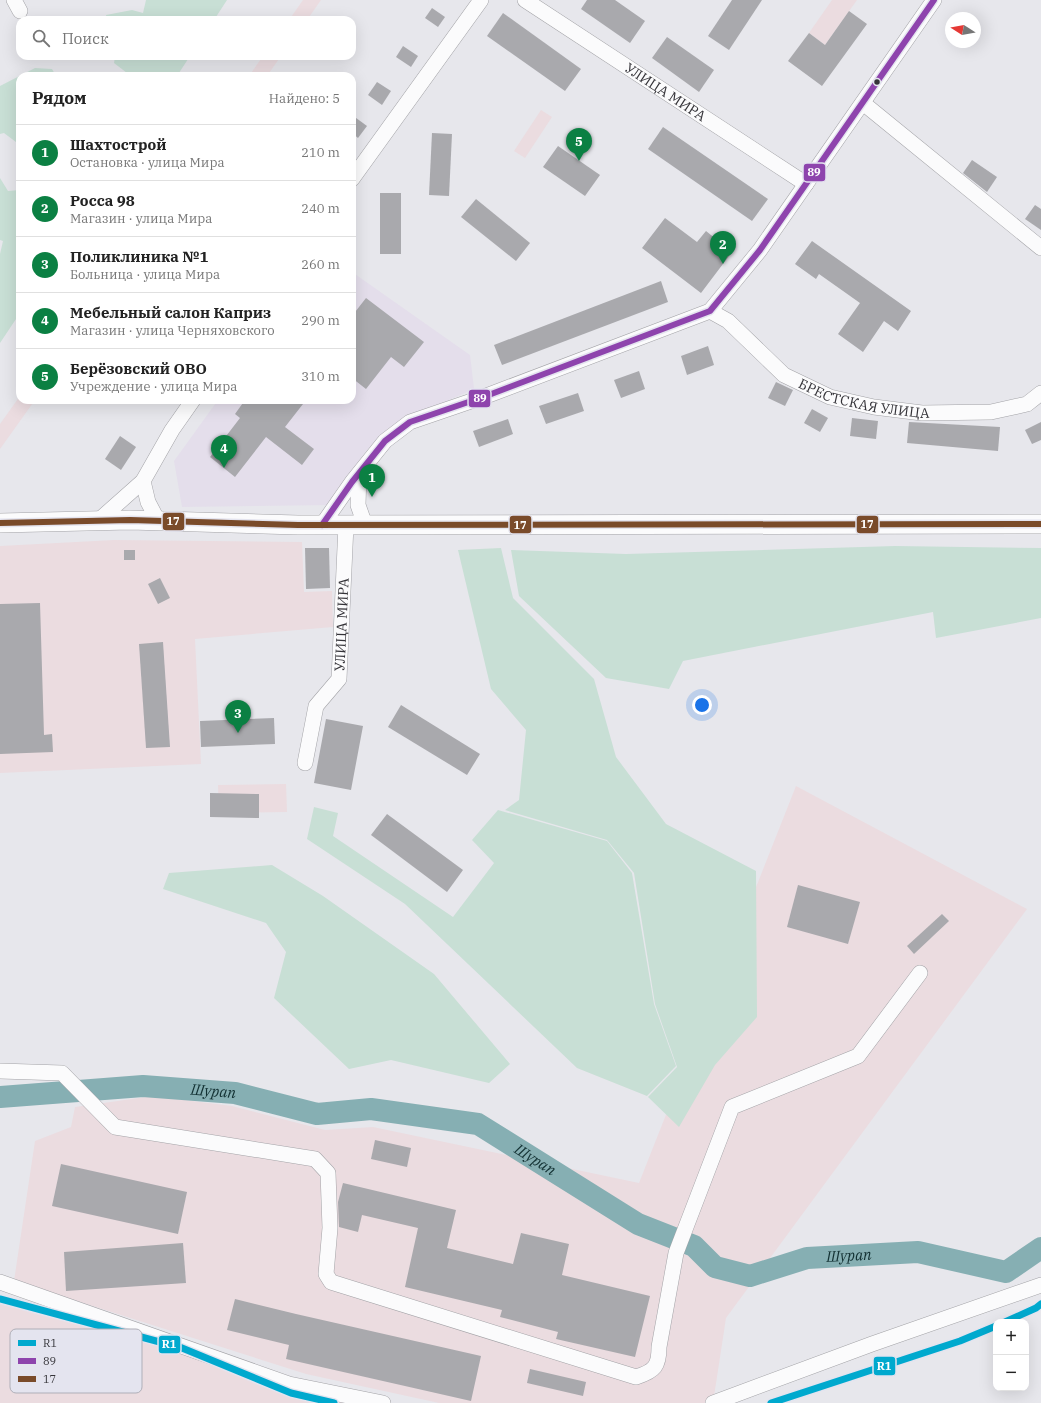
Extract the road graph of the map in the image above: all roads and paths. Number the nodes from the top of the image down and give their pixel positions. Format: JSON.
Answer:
{"nodes":[{"id":1,"x":481,"y":0,"type":"edge"},
{"id":2,"x":525,"y":0,"type":"edge"},
{"id":3,"x":934,"y":0,"type":"edge"},
{"id":4,"x":863,"y":102,"type":"junction"},
{"id":5,"x":356,"y":173,"type":"edge"},
{"id":6,"x":806,"y":184,"type":"junction"},
{"id":7,"x":1041,"y":248,"type":"edge"},
{"id":8,"x":710,"y":311,"type":"junction"},
{"id":9,"x":1041,"y":394,"type":"edge"},
{"id":10,"x":190,"y":404,"type":"edge"},
{"id":11,"x":359,"y":474,"type":"junction"},
{"id":12,"x":143,"y":481,"type":"junction"},
{"id":13,"x":158,"y":521,"type":"junction"},
{"id":14,"x":98,"y":522,"type":"junction"},
{"id":15,"x":0,"y":523,"type":"edge"},
{"id":16,"x":1041,"y":524,"type":"edge"},
{"id":17,"x":322,"y":525,"type":"junction"},
{"id":18,"x":355,"y":525,"type":"junction"},
{"id":19,"x":305,"y":763,"type":"dead end"},
{"id":20,"x":920,"y":973,"type":"dead end"},
{"id":21,"x":0,"y":1071,"type":"edge"},
{"id":22,"x":0,"y":1282,"type":"edge"},
{"id":23,"x":1041,"y":1285,"type":"edge"},
{"id":24,"x":133,"y":1329,"type":"edge"},
{"id":25,"x":142,"y":1332,"type":"edge"},
{"id":26,"x":382,"y":1403,"type":"edge"},
{"id":27,"x":713,"y":1403,"type":"edge"}],
"edges":[{"from":1,"to":5,"type":"street"},
{"from":2,"to":6,"type":"street","name":"УЛИЦА МИРА"},
{"from":3,"to":4,"type":"street"},
{"from":4,"to":6,"type":"street"},
{"from":4,"to":7,"type":"street"},
{"from":6,"to":8,"type":"street"},
{"from":8,"to":9,"type":"street","name":"БРЕСТСКАЯ УЛИЦА"},
{"from":8,"to":11,"type":"street"},
{"from":10,"to":12,"type":"street"},
{"from":11,"to":17,"type":"street"},
{"from":11,"to":18,"type":"street","name":"УЛИЦА МИРА"},
{"from":12,"to":13,"type":"street"},
{"from":12,"to":14,"type":"street"},
{"from":13,"to":14,"type":"main road"},
{"from":13,"to":17,"type":"main road"},
{"from":14,"to":15,"type":"main road"},
{"from":16,"to":18,"type":"main road"},
{"from":17,"to":18,"type":"main road"},
{"from":18,"to":19,"type":"street","name":"УЛИЦА МИРА"},
{"from":20,"to":21,"type":"street"},
{"from":22,"to":24,"type":"street"},
{"from":23,"to":27,"type":"street"},
{"from":25,"to":26,"type":"street"}]}
